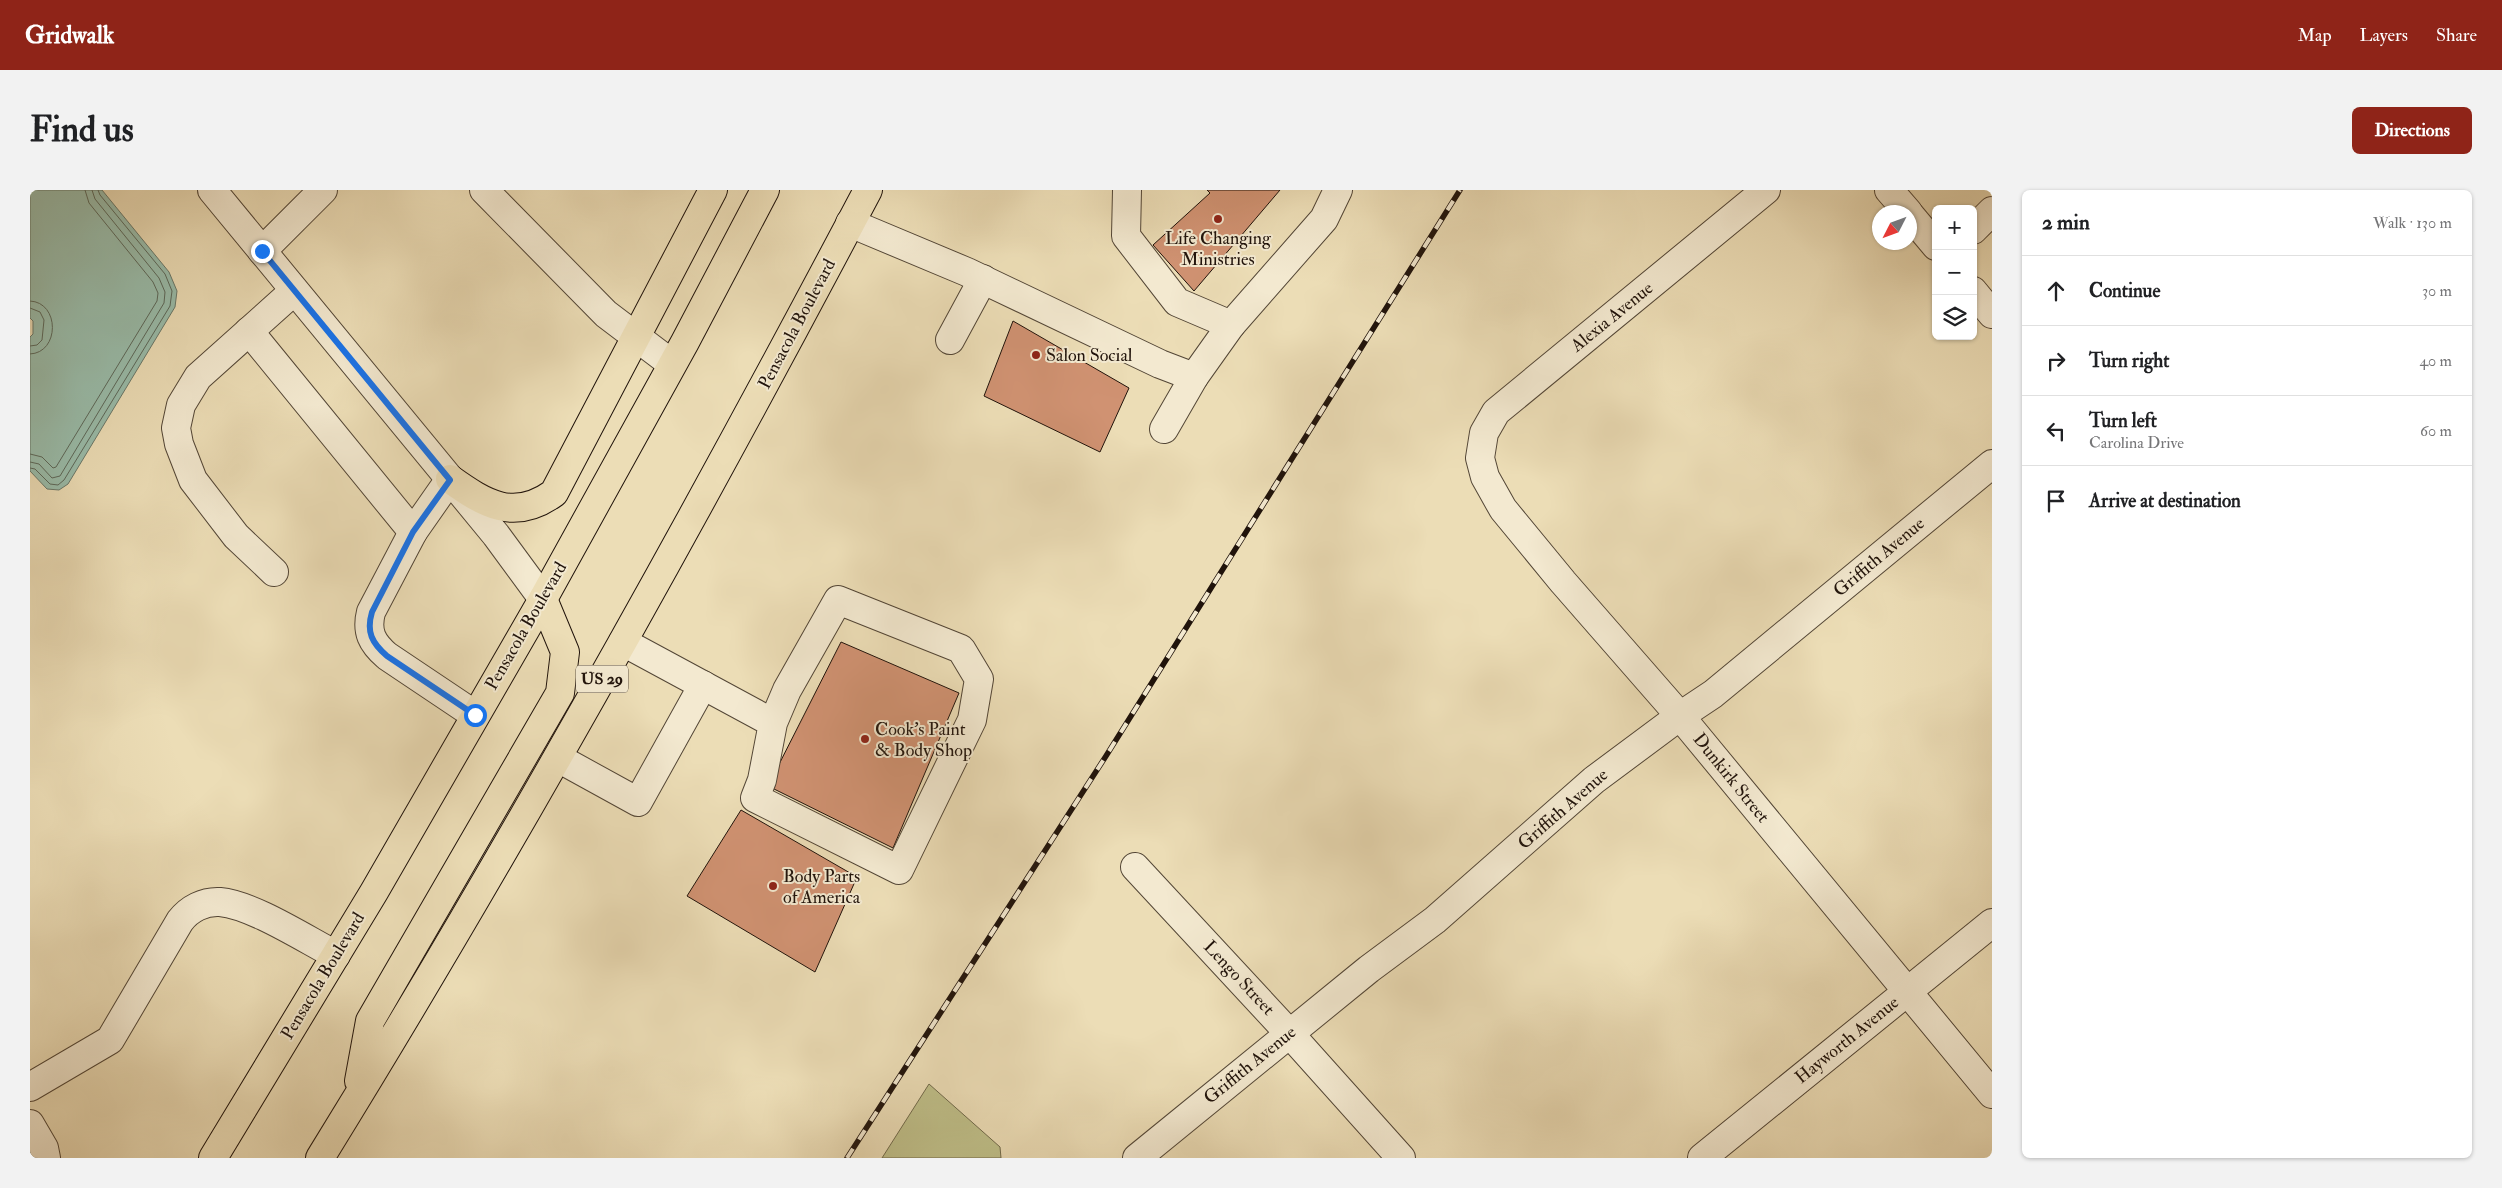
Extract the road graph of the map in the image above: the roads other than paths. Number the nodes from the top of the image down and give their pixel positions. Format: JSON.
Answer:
{"nodes":[{"id":1,"x":212,"y":190,"type":"edge"},
{"id":2,"x":323,"y":190,"type":"edge"},
{"id":3,"x":484,"y":190,"type":"edge"},
{"id":4,"x":713,"y":190,"type":"edge"},
{"id":5,"x":765,"y":190,"type":"edge"},
{"id":6,"x":868,"y":190,"type":"edge"},
{"id":7,"x":1127,"y":190,"type":"edge"},
{"id":8,"x":1338,"y":190,"type":"edge"},
{"id":9,"x":1766,"y":190,"type":"edge"},
{"id":10,"x":1889,"y":190,"type":"edge"},
{"id":11,"x":1902,"y":205,"type":"edge"},
{"id":12,"x":1992,"y":211,"type":"edge"},
{"id":13,"x":850,"y":223,"type":"junction"},
{"id":14,"x":1917,"y":223,"type":"edge"},
{"id":15,"x":1977,"y":226,"type":"edge"},
{"id":16,"x":1932,"y":241,"type":"edge"},
{"id":17,"x":262,"y":251,"type":"junction"},
{"id":18,"x":983,"y":279,"type":"junction"},
{"id":19,"x":294,"y":291,"type":"junction"},
{"id":20,"x":1976,"y":295,"type":"edge"},
{"id":21,"x":1992,"y":314,"type":"edge"},
{"id":22,"x":1231,"y":325,"type":"junction"},
{"id":23,"x":249,"y":332,"type":"junction"},
{"id":24,"x":636,"y":336,"type":"junction"},
{"id":25,"x":950,"y":340,"type":"dead end"},
{"id":26,"x":672,"y":364,"type":"junction"},
{"id":27,"x":1194,"y":377,"type":"junction"},
{"id":28,"x":1164,"y":429,"type":"dead end"},
{"id":29,"x":1480,"y":458,"type":"joint"},
{"id":30,"x":1992,"y":464,"type":"edge"},
{"id":31,"x":450,"y":480,"type":"junction"},
{"id":32,"x":413,"y":532,"type":"junction"},
{"id":33,"x":274,"y":572,"type":"dead end"},
{"id":34,"x":543,"y":599,"type":"junction"},
{"id":35,"x":623,"y":642,"type":"junction"},
{"id":36,"x":703,"y":685,"type":"junction"},
{"id":37,"x":475,"y":715,"type":"junction"},
{"id":38,"x":1680,"y":716,"type":"junction"},
{"id":39,"x":773,"y":723,"type":"junction"},
{"id":40,"x":558,"y":758,"type":"junction"},
{"id":41,"x":1135,"y":867,"type":"dead end"},
{"id":42,"x":1992,"y":922,"type":"edge"},
{"id":43,"x":336,"y":955,"type":"junction"},
{"id":44,"x":1907,"y":992,"type":"junction"},
{"id":45,"x":1289,"y":1033,"type":"junction"},
{"id":46,"x":30,"y":1087,"type":"edge"},
{"id":47,"x":1992,"y":1094,"type":"edge"},
{"id":48,"x":356,"y":1100,"type":"junction"},
{"id":49,"x":30,"y":1124,"type":"edge"},
{"id":50,"x":46,"y":1158,"type":"edge"},
{"id":51,"x":212,"y":1158,"type":"edge"},
{"id":52,"x":320,"y":1158,"type":"edge"},
{"id":53,"x":1137,"y":1158,"type":"edge"},
{"id":54,"x":1401,"y":1158,"type":"edge"},
{"id":55,"x":1702,"y":1158,"type":"edge"}],
"edges":[{"from":1,"to":17,"type":"street"},
{"from":2,"to":17,"type":"street"},
{"from":3,"to":24,"type":"street"},
{"from":4,"to":24,"type":"highway"},
{"from":5,"to":26,"type":"highway","name":"Pensacola Boulevard"},
{"from":6,"to":13,"type":"highway","name":"Pensacola Boulevard","number":"US 29"},
{"from":7,"to":22,"type":"street"},
{"from":8,"to":22,"type":"street"},
{"from":9,"to":29,"type":"street","name":"Alexia Avenue"},
{"from":10,"to":11,"type":"street"},
{"from":12,"to":15,"type":"street"},
{"from":13,"to":18,"type":"street"},
{"from":13,"to":35,"type":"highway","name":"Pensacola Boulevard","number":"US 29"},
{"from":14,"to":16,"type":"street"},
{"from":17,"to":19,"type":"street"},
{"from":18,"to":25,"type":"street"},
{"from":18,"to":27,"type":"street"},
{"from":19,"to":23,"type":"street"},
{"from":19,"to":31,"type":"street"},
{"from":20,"to":21,"type":"street"},
{"from":22,"to":27,"type":"street"},
{"from":23,"to":32,"type":"street"},
{"from":23,"to":33,"type":"street"},
{"from":24,"to":26,"type":"street"},
{"from":24,"to":31,"type":"highway"},
{"from":26,"to":34,"type":"highway","name":"Pensacola Boulevard"},
{"from":27,"to":28,"type":"street"},
{"from":29,"to":38,"type":"street","name":"Dunkirk Street"},
{"from":30,"to":38,"type":"street","name":"Griffith Avenue"},
{"from":31,"to":32,"type":"street"},
{"from":31,"to":34,"type":"street"},
{"from":32,"to":37,"type":"street"},
{"from":34,"to":37,"type":"highway","name":"Pensacola Boulevard"},
{"from":34,"to":48,"type":"highway"},
{"from":35,"to":36,"type":"street"},
{"from":35,"to":40,"type":"highway","name":"Pensacola Boulevard","number":"US 29"},
{"from":36,"to":39,"type":"street"},
{"from":36,"to":40,"type":"street"},
{"from":37,"to":43,"type":"highway","name":"Pensacola Boulevard"},
{"from":38,"to":44,"type":"street","name":"Dunkirk Street"},
{"from":38,"to":45,"type":"street","name":"Griffith Avenue"},
{"from":39,"to":39,"type":"street"},
{"from":40,"to":48,"type":"highway","name":"Pensacola Boulevard","number":"US 29"},
{"from":41,"to":45,"type":"street","name":"Lengo Street"},
{"from":42,"to":44,"type":"street","name":"Hayworth Avenue"},
{"from":43,"to":46,"type":"street"},
{"from":43,"to":51,"type":"highway","name":"Pensacola Boulevard"},
{"from":44,"to":47,"type":"street","name":"Dunkirk Street"},
{"from":44,"to":55,"type":"street","name":"Hayworth Avenue"},
{"from":45,"to":53,"type":"street","name":"Griffith Avenue"},
{"from":45,"to":54,"type":"street","name":"Lengo Street"},
{"from":48,"to":52,"type":"highway","name":"Pensacola Boulevard","number":"US 29"},
{"from":49,"to":50,"type":"street"}]}
